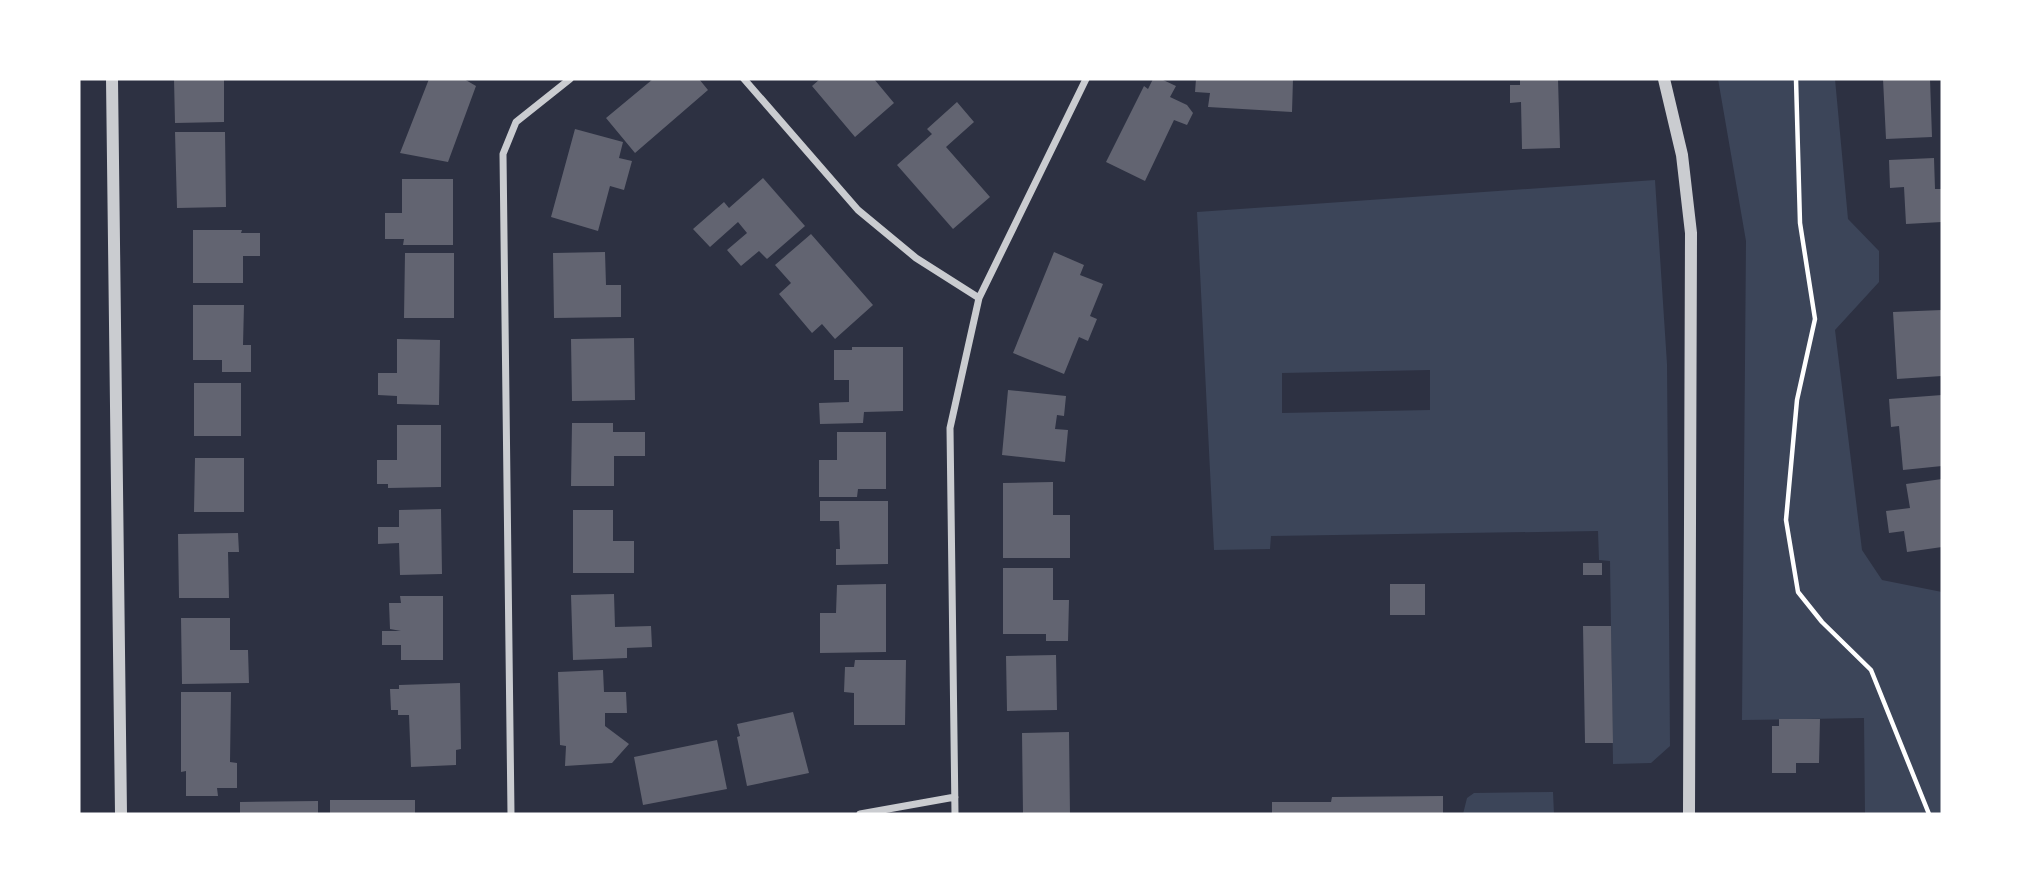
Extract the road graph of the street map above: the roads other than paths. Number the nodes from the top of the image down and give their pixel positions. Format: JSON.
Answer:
{"nodes":[{"id":1,"x":112,"y":79,"type":"edge"},
{"id":2,"x":570,"y":79,"type":"edge"},
{"id":3,"x":744,"y":79,"type":"edge"},
{"id":4,"x":1086,"y":79,"type":"edge"},
{"id":5,"x":1664,"y":79,"type":"edge"},
{"id":6,"x":979,"y":298,"type":"junction"},
{"id":7,"x":955,"y":797,"type":"junction"},
{"id":8,"x":121,"y":814,"type":"edge"},
{"id":9,"x":512,"y":814,"type":"edge"},
{"id":10,"x":860,"y":814,"type":"edge"},
{"id":11,"x":955,"y":814,"type":"edge"},
{"id":12,"x":1689,"y":814,"type":"edge"}],
"edges":[{"from":1,"to":8,"type":"street"},
{"from":2,"to":9,"type":"street"},
{"from":3,"to":6,"type":"street"},
{"from":4,"to":6,"type":"street"},
{"from":5,"to":12,"type":"street"},
{"from":6,"to":7,"type":"street"},
{"from":7,"to":10,"type":"street"},
{"from":7,"to":11,"type":"street"}]}
